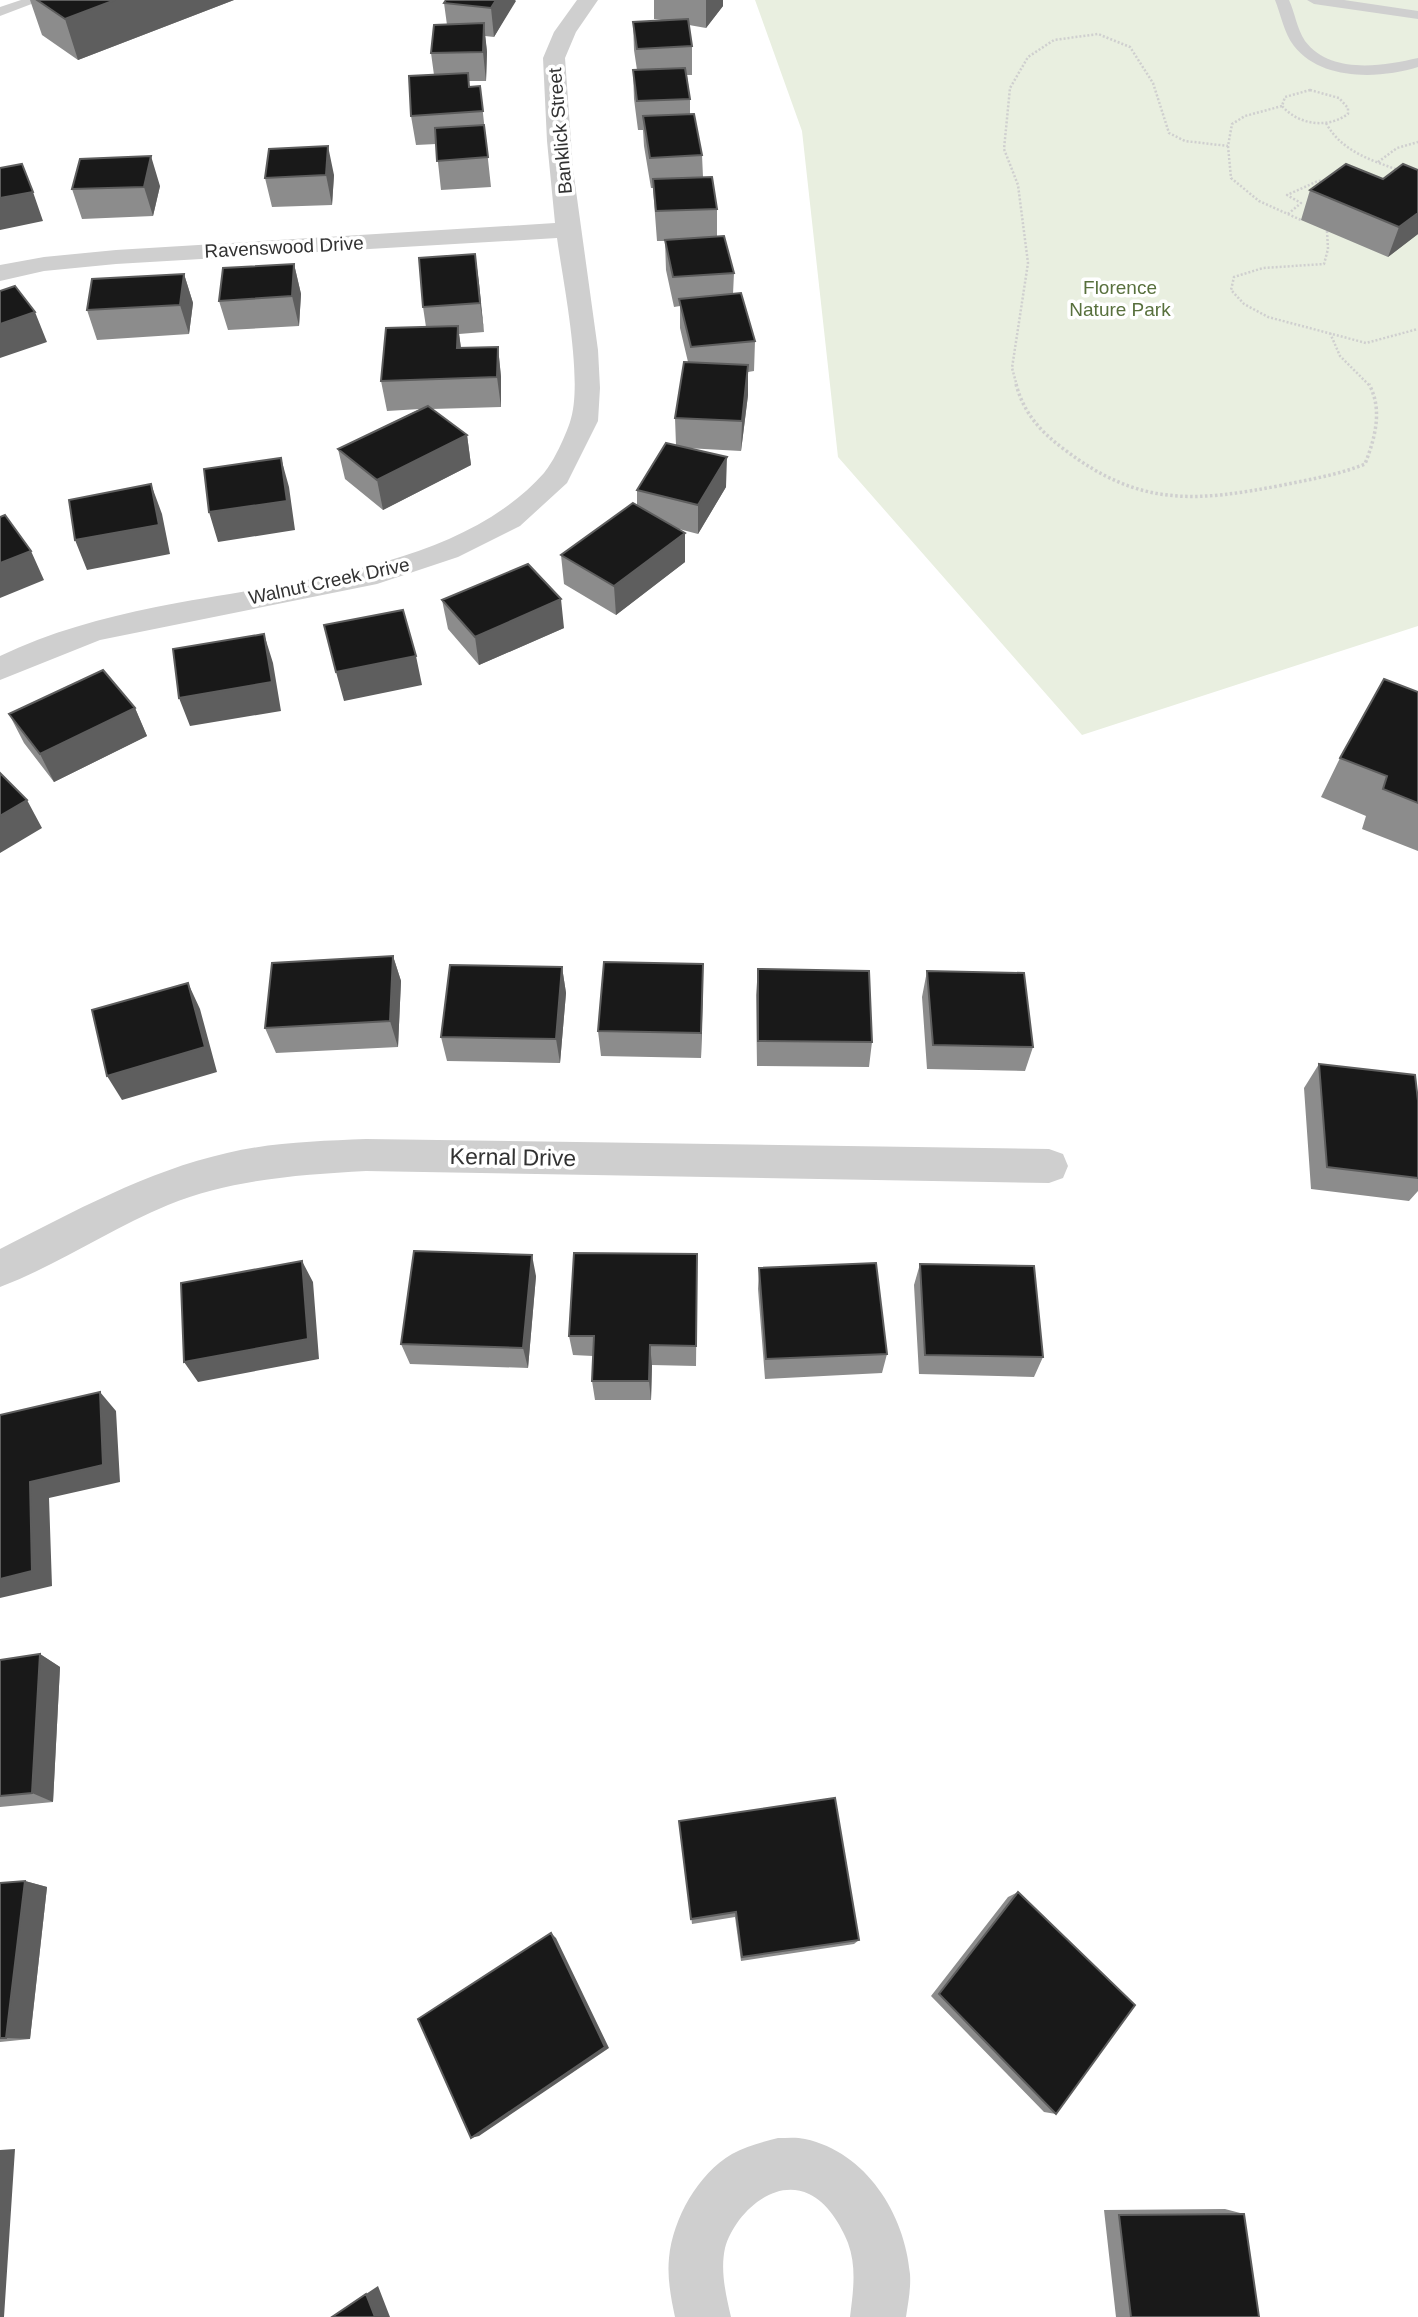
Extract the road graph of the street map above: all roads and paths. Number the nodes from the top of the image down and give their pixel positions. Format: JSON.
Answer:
{"nodes":[{"id":1,"x":35,"y":0,"type":"edge"},
{"id":2,"x":588,"y":0,"type":"edge"},
{"id":3,"x":1282,"y":0,"type":"edge"},
{"id":4,"x":1314,"y":0,"type":"edge"},
{"id":5,"x":0,"y":12,"type":"edge"},
{"id":6,"x":1418,"y":15,"type":"edge"},
{"id":7,"x":1418,"y":62,"type":"edge"},
{"id":8,"x":1282,"y":106,"type":"junction"},
{"id":9,"x":1326,"y":123,"type":"junction"},
{"id":10,"x":1418,"y":142,"type":"edge"},
{"id":11,"x":1228,"y":146,"type":"junction"},
{"id":12,"x":1378,"y":162,"type":"junction"},
{"id":13,"x":1408,"y":174,"type":"edge"},
{"id":14,"x":1331,"y":179,"type":"edge"},
{"id":15,"x":1288,"y":214,"type":"junction"},
{"id":16,"x":1301,"y":220,"type":"dead end"},
{"id":17,"x":568,"y":230,"type":"junction"},
{"id":18,"x":1327,"y":231,"type":"dead end"},
{"id":19,"x":0,"y":273,"type":"edge"},
{"id":20,"x":1418,"y":330,"type":"edge"},
{"id":21,"x":1329,"y":333,"type":"junction"},
{"id":22,"x":0,"y":669,"type":"edge"},
{"id":23,"x":1049,"y":1166,"type":"dead end"},
{"id":24,"x":0,"y":1269,"type":"edge"},
{"id":25,"x":703,"y":2317,"type":"edge"},
{"id":26,"x":878,"y":2317,"type":"edge"}],
"edges":[{"from":1,"to":5,"type":"lane"},
{"from":2,"to":17,"type":"street","name":"Banklick Street"},
{"from":3,"to":7,"type":"lane"},
{"from":4,"to":6,"type":"lane"},
{"from":8,"to":9,"type":"path"},
{"from":8,"to":9,"type":"path"},
{"from":8,"to":11,"type":"path"},
{"from":9,"to":12,"type":"path"},
{"from":10,"to":12,"type":"path"},
{"from":11,"to":15,"type":"path"},
{"from":11,"to":21,"type":"path"},
{"from":12,"to":13,"type":"path"},
{"from":14,"to":15,"type":"path"},
{"from":15,"to":16,"type":"path"},
{"from":17,"to":19,"type":"street","name":"Ravenswood Drive"},
{"from":17,"to":22,"type":"street","name":"Walnut Creek Drive"},
{"from":18,"to":21,"type":"path"},
{"from":20,"to":21,"type":"path"},
{"from":23,"to":24,"type":"street","name":"Kernal Drive"},
{"from":25,"to":26,"type":"street"}]}
